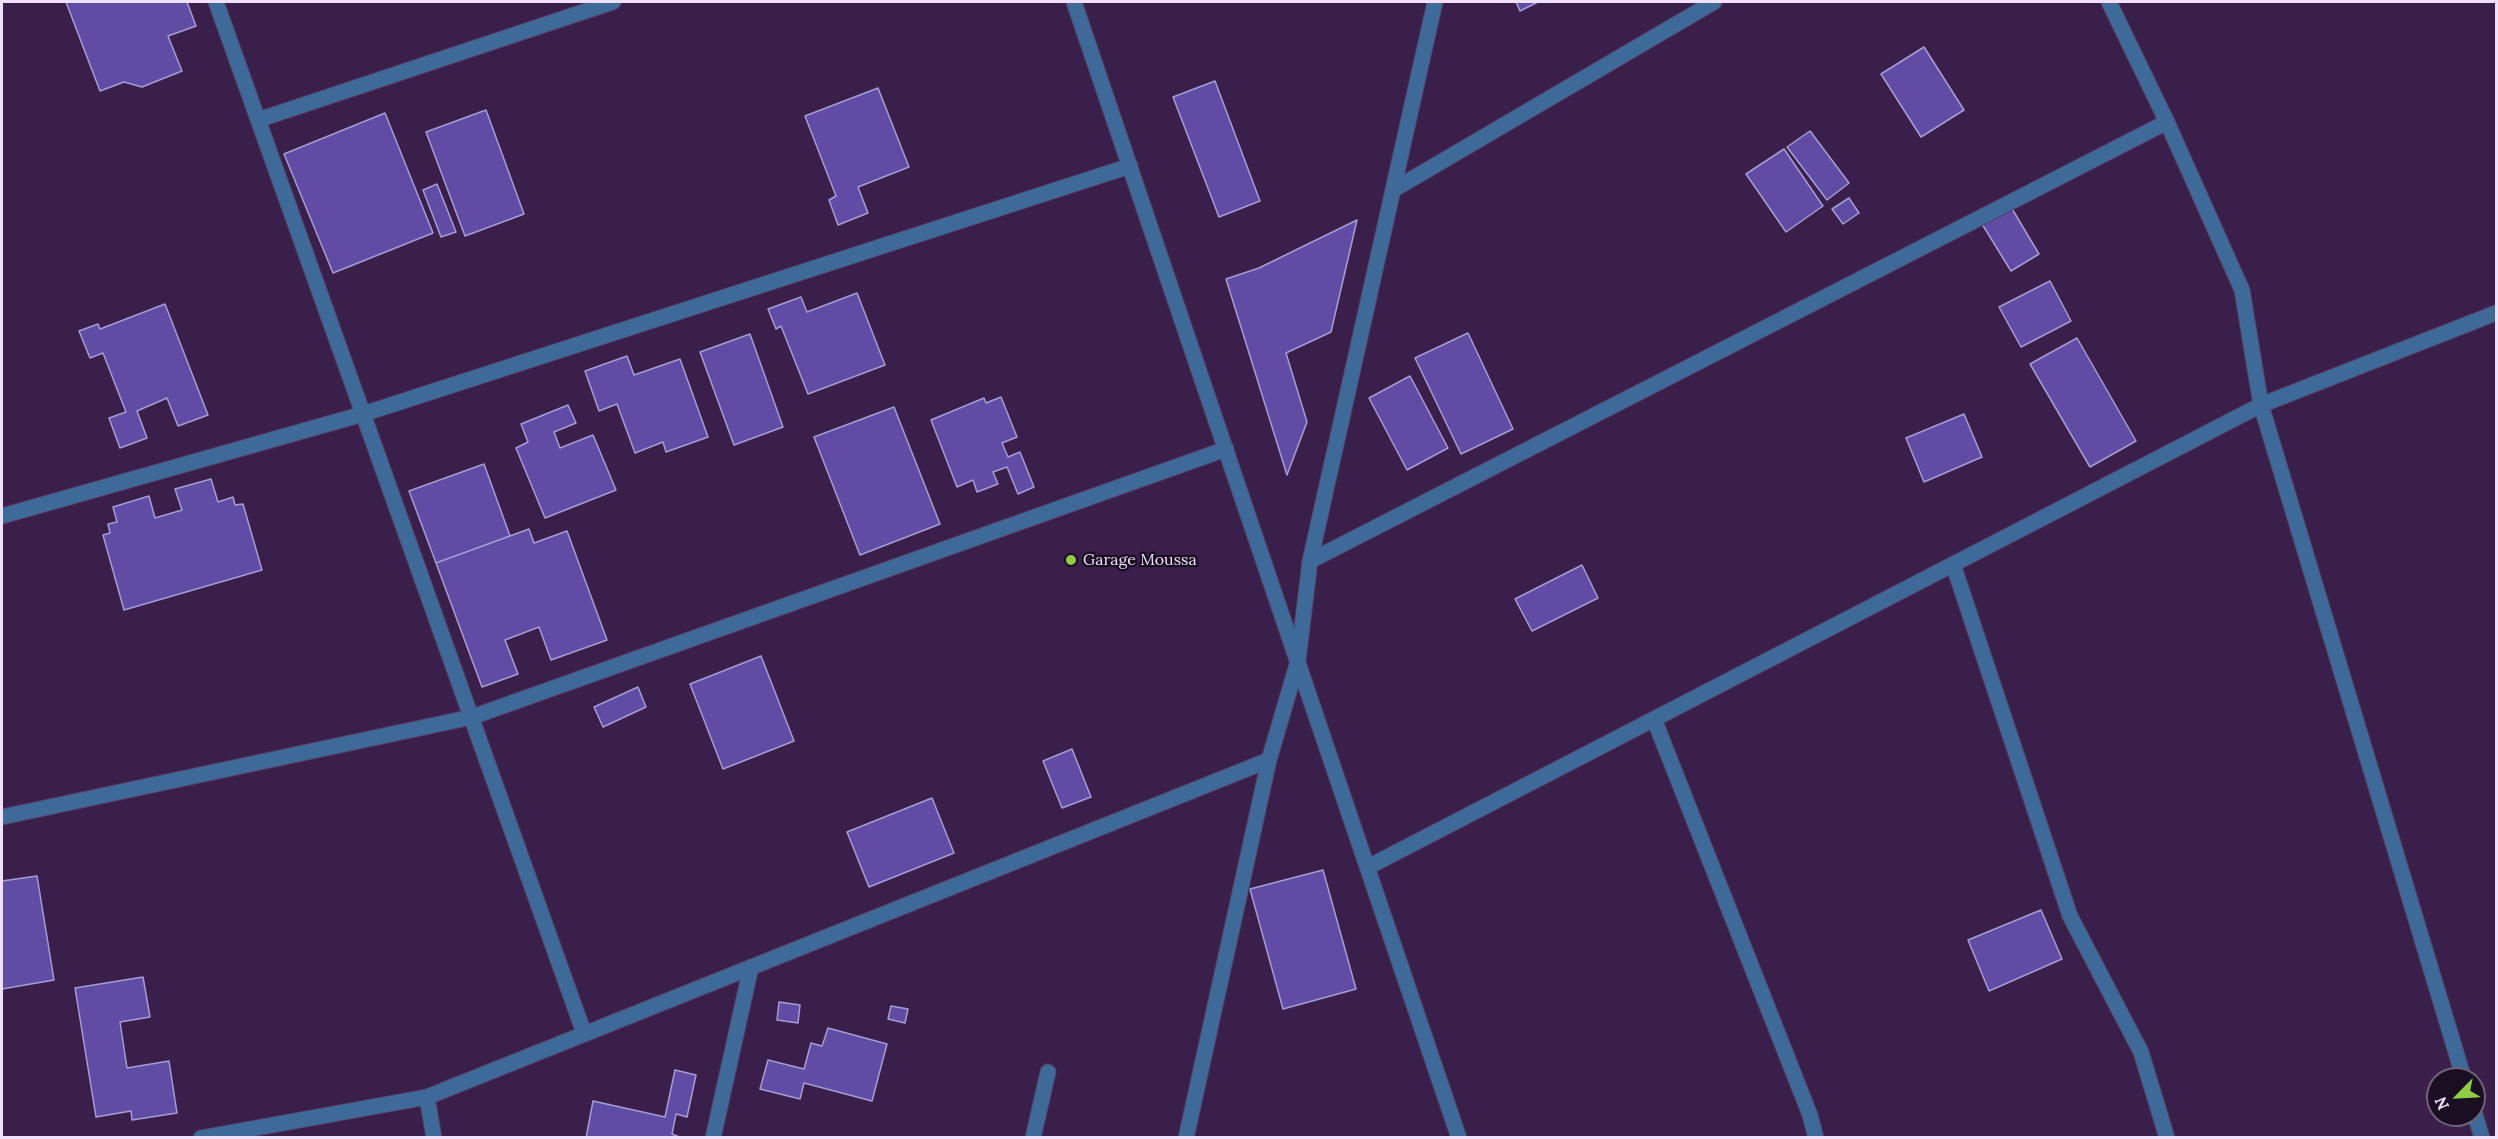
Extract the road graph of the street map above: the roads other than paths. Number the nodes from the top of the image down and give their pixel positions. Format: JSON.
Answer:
{"nodes":[{"id":1,"x":216,"y":2,"type":"edge"},
{"id":2,"x":613,"y":2,"type":"edge"},
{"id":3,"x":1074,"y":2,"type":"edge"},
{"id":4,"x":1435,"y":2,"type":"edge"},
{"id":5,"x":1714,"y":2,"type":"edge"},
{"id":6,"x":2109,"y":2,"type":"edge"},
{"id":7,"x":258,"y":120,"type":"junction"},
{"id":8,"x":2168,"y":122,"type":"junction"},
{"id":9,"x":1130,"y":166,"type":"junction"},
{"id":10,"x":1393,"y":190,"type":"junction"},
{"id":11,"x":2496,"y":313,"type":"edge"},
{"id":12,"x":2261,"y":405,"type":"junction"},
{"id":13,"x":363,"y":414,"type":"junction"},
{"id":14,"x":1226,"y":449,"type":"junction"},
{"id":15,"x":2,"y":516,"type":"edge"},
{"id":16,"x":1310,"y":561,"type":"junction"},
{"id":17,"x":1953,"y":564,"type":"junction"},
{"id":18,"x":1298,"y":661,"type":"junction"},
{"id":19,"x":472,"y":717,"type":"junction"},
{"id":20,"x":1654,"y":719,"type":"junction"},
{"id":21,"x":1269,"y":760,"type":"junction"},
{"id":22,"x":2,"y":817,"type":"edge"},
{"id":23,"x":1368,"y":867,"type":"junction"},
{"id":24,"x":751,"y":967,"type":"junction"},
{"id":25,"x":584,"y":1034,"type":"junction"},
{"id":26,"x":2460,"y":1067,"type":"edge"},
{"id":27,"x":1048,"y":1072,"type":"dead end"},
{"id":28,"x":427,"y":1096,"type":"junction"},
{"id":29,"x":201,"y":1137,"type":"edge"},
{"id":30,"x":434,"y":1137,"type":"edge"},
{"id":31,"x":713,"y":1137,"type":"edge"},
{"id":32,"x":1033,"y":1137,"type":"edge"},
{"id":33,"x":1186,"y":1137,"type":"edge"},
{"id":34,"x":1459,"y":1137,"type":"edge"},
{"id":35,"x":1816,"y":1137,"type":"edge"},
{"id":36,"x":2167,"y":1137,"type":"edge"}],
"edges":[{"from":1,"to":7,"type":"street"},
{"from":2,"to":7,"type":"street"},
{"from":3,"to":9,"type":"street"},
{"from":4,"to":10,"type":"street"},
{"from":5,"to":10,"type":"street"},
{"from":6,"to":8,"type":"street"},
{"from":7,"to":13,"type":"street"},
{"from":8,"to":12,"type":"street"},
{"from":8,"to":16,"type":"street"},
{"from":9,"to":13,"type":"street"},
{"from":9,"to":14,"type":"street"},
{"from":10,"to":16,"type":"street"},
{"from":11,"to":12,"type":"street"},
{"from":12,"to":17,"type":"street"},
{"from":12,"to":26,"type":"street"},
{"from":13,"to":15,"type":"street"},
{"from":13,"to":19,"type":"street"},
{"from":14,"to":18,"type":"street"},
{"from":14,"to":19,"type":"street"},
{"from":16,"to":18,"type":"street"},
{"from":17,"to":20,"type":"street"},
{"from":17,"to":36,"type":"street"},
{"from":18,"to":21,"type":"street"},
{"from":18,"to":23,"type":"street"},
{"from":19,"to":22,"type":"street"},
{"from":19,"to":25,"type":"street"},
{"from":20,"to":23,"type":"street"},
{"from":20,"to":35,"type":"street"},
{"from":21,"to":24,"type":"street"},
{"from":21,"to":33,"type":"street"},
{"from":23,"to":34,"type":"street"},
{"from":24,"to":25,"type":"street"},
{"from":24,"to":31,"type":"street"},
{"from":25,"to":28,"type":"street"},
{"from":27,"to":32,"type":"street"},
{"from":28,"to":29,"type":"street"},
{"from":28,"to":30,"type":"street"}]}
